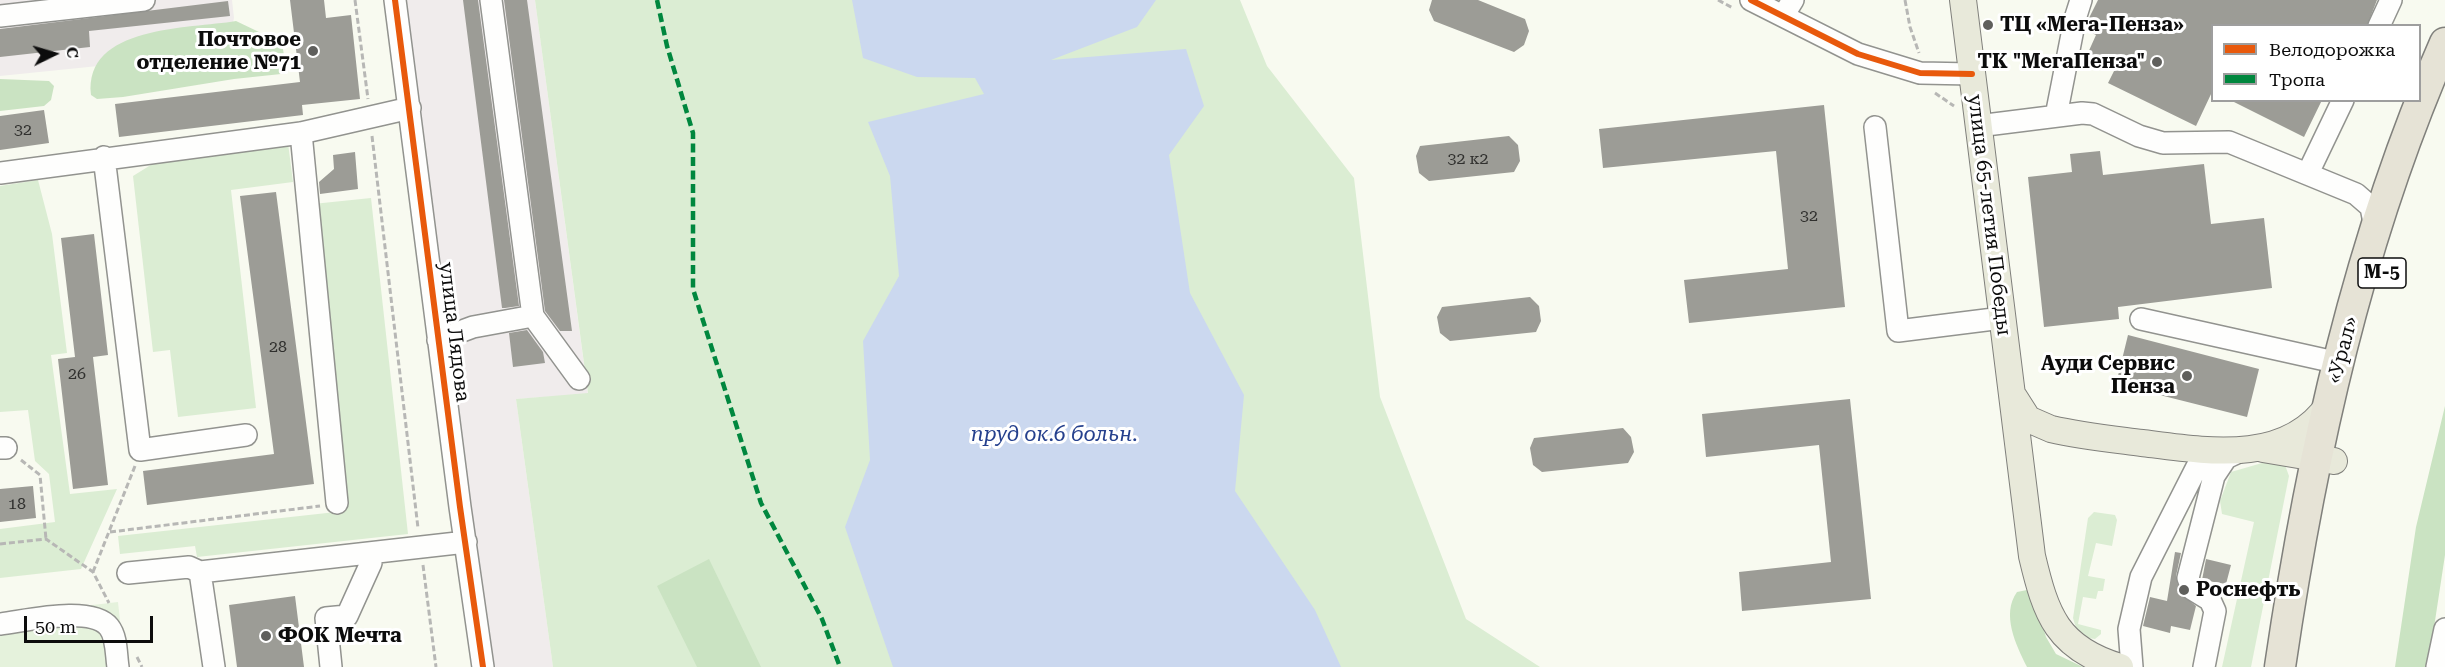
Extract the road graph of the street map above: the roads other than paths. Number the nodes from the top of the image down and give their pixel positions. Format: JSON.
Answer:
{"nodes":[{"id":1,"x":144,"y":0,"type":"edge"},
{"id":2,"x":395,"y":0,"type":"edge"},
{"id":3,"x":490,"y":0,"type":"edge"},
{"id":4,"x":1751,"y":0,"type":"edge"},
{"id":5,"x":1963,"y":0,"type":"edge"},
{"id":6,"x":2081,"y":0,"type":"edge"},
{"id":7,"x":2391,"y":0,"type":"edge"},
{"id":8,"x":1788,"y":8,"type":"edge"},
{"id":9,"x":0,"y":16,"type":"edge"},
{"id":10,"x":2380,"y":24,"type":"edge"},
{"id":11,"x":2445,"y":43,"type":"edge"},
{"id":12,"x":1971,"y":74,"type":"junction"},
{"id":13,"x":2445,"y":90,"type":"edge"},
{"id":14,"x":2342,"y":102,"type":"edge"},
{"id":15,"x":410,"y":108,"type":"junction"},
{"id":16,"x":2056,"y":116,"type":"junction"},
{"id":17,"x":1978,"y":126,"type":"junction"},
{"id":18,"x":1875,"y":127,"type":"dead end"},
{"id":19,"x":301,"y":133,"type":"junction"},
{"id":20,"x":104,"y":157,"type":"junction"},
{"id":21,"x":0,"y":173,"type":"edge"},
{"id":22,"x":2308,"y":173,"type":"junction"},
{"id":23,"x":2393,"y":179,"type":"junction"},
{"id":24,"x":2356,"y":194,"type":"junction"},
{"id":25,"x":2374,"y":238,"type":"junction"},
{"id":26,"x":533,"y":316,"type":"junction"},
{"id":27,"x":2002,"y":318,"type":"junction"},
{"id":28,"x":2142,"y":319,"type":"dead end"},
{"id":29,"x":438,"y":340,"type":"junction"},
{"id":30,"x":2339,"y":363,"type":"junction"},
{"id":31,"x":579,"y":379,"type":"dead end"},
{"id":32,"x":2012,"y":394,"type":"junction"},
{"id":33,"x":2329,"y":405,"type":"junction"},
{"id":34,"x":246,"y":435,"type":"dead end"},
{"id":35,"x":2249,"y":449,"type":"junction"},
{"id":36,"x":2205,"y":451,"type":"junction"},
{"id":37,"x":2325,"y":459,"type":"junction"},
{"id":38,"x":337,"y":503,"type":"road end"},
{"id":39,"x":466,"y":542,"type":"junction"},
{"id":40,"x":370,"y":554,"type":"junction"},
{"id":41,"x":200,"y":572,"type":"junction"},
{"id":42,"x":128,"y":573,"type":"dead end"},
{"id":43,"x":0,"y":624,"type":"edge"},
{"id":44,"x":2445,"y":629,"type":"edge"},
{"id":45,"x":118,"y":667,"type":"edge"},
{"id":46,"x":214,"y":667,"type":"edge"},
{"id":47,"x":331,"y":667,"type":"edge"},
{"id":48,"x":483,"y":667,"type":"edge"},
{"id":49,"x":2120,"y":667,"type":"edge"},
{"id":50,"x":2132,"y":667,"type":"edge"},
{"id":51,"x":2204,"y":667,"type":"edge"},
{"id":52,"x":2280,"y":667,"type":"edge"},
{"id":53,"x":2298,"y":667,"type":"edge"},
{"id":54,"x":2438,"y":667,"type":"edge"}],
"edges":[{"from":1,"to":9,"type":"street"},
{"from":2,"to":15,"type":"street","name":"улица Лядова"},
{"from":3,"to":26,"type":"street"},
{"from":4,"to":8,"type":"street"},
{"from":5,"to":12,"type":"main road","name":"улица 65-летия Победы"},
{"from":6,"to":16,"type":"street"},
{"from":7,"to":10,"type":"street"},
{"from":8,"to":12,"type":"street"},
{"from":11,"to":23,"type":"highway","name":"«Урал»","number":"М-5"},
{"from":12,"to":17,"type":"main road","name":"улица 65-летия Победы"},
{"from":13,"to":37,"type":"highway","name":"«Урал»","number":"М-5"},
{"from":14,"to":22,"type":"street"},
{"from":15,"to":19,"type":"street"},
{"from":15,"to":29,"type":"street","name":"улица Лядова"},
{"from":16,"to":17,"type":"street"},
{"from":16,"to":22,"type":"street"},
{"from":17,"to":27,"type":"main road","name":"улица 65-летия Победы"},
{"from":18,"to":27,"type":"street"},
{"from":19,"to":20,"type":"street"},
{"from":19,"to":38,"type":"street"},
{"from":20,"to":21,"type":"street"},
{"from":20,"to":34,"type":"street"},
{"from":22,"to":24,"type":"street"},
{"from":23,"to":24,"type":"street"},
{"from":23,"to":25,"type":"highway","name":"«Урал»","number":"М-5"},
{"from":24,"to":25,"type":"street"},
{"from":25,"to":30,"type":"highway","name":"«Урал»","number":"М-5"},
{"from":26,"to":29,"type":"street"},
{"from":26,"to":31,"type":"street"},
{"from":27,"to":32,"type":"main road","name":"улица 65-летия Победы"},
{"from":28,"to":30,"type":"street"},
{"from":29,"to":39,"type":"street","name":"улица Лядова"},
{"from":30,"to":33,"type":"highway","name":"«Урал»","number":"М-5"},
{"from":32,"to":36,"type":"main road"},
{"from":32,"to":49,"type":"main road","name":"улица 65-летия Победы"},
{"from":33,"to":35,"type":"main road"},
{"from":33,"to":37,"type":"highway","name":"«Урал»","number":"М-5"},
{"from":35,"to":36,"type":"main road"},
{"from":35,"to":37,"type":"main road"},
{"from":35,"to":51,"type":"street"},
{"from":36,"to":50,"type":"street"},
{"from":37,"to":52,"type":"highway","name":"«Урал»","number":"М-5"},
{"from":37,"to":53,"type":"highway","name":"«Урал»","number":"М-5"},
{"from":39,"to":40,"type":"street"},
{"from":39,"to":48,"type":"street","name":"улица Лядова"},
{"from":40,"to":41,"type":"street"},
{"from":40,"to":47,"type":"street"},
{"from":41,"to":42,"type":"street"},
{"from":41,"to":46,"type":"street"},
{"from":43,"to":45,"type":"street"},
{"from":44,"to":54,"type":"street"}]}
